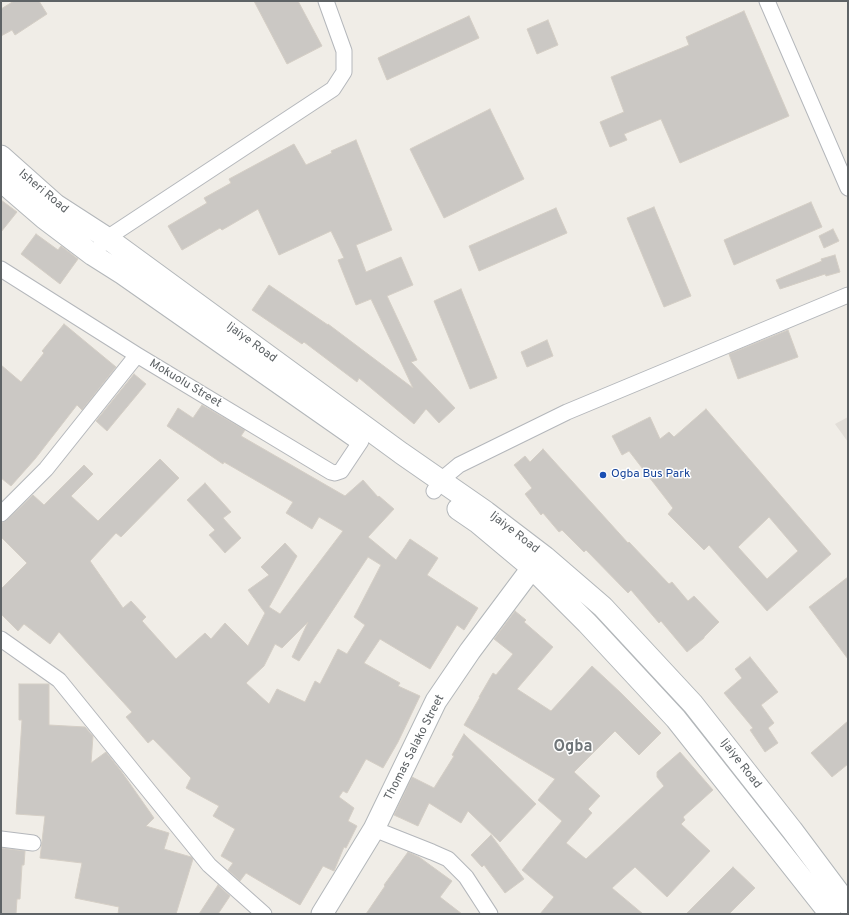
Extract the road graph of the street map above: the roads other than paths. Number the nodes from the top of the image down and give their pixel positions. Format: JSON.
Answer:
{"nodes":[{"id":1,"x":326,"y":1,"type":"edge"},
{"id":2,"x":767,"y":1,"type":"edge"},
{"id":3,"x":1,"y":156,"type":"edge"},
{"id":4,"x":1,"y":181,"type":"edge"},
{"id":5,"x":848,"y":188,"type":"edge"},
{"id":6,"x":107,"y":238,"type":"junction"},
{"id":7,"x":93,"y":255,"type":"junction"},
{"id":8,"x":4,"y":274,"type":"edge"},
{"id":9,"x":848,"y":295,"type":"edge"},
{"id":10,"x":137,"y":355,"type":"junction"},
{"id":11,"x":361,"y":441,"type":"junction"},
{"id":12,"x":437,"y":485,"type":"junction"},
{"id":13,"x":1,"y":514,"type":"edge"},
{"id":14,"x":538,"y":563,"type":"junction"},
{"id":15,"x":1,"y":639,"type":"edge"},
{"id":16,"x":374,"y":829,"type":"junction"},
{"id":17,"x":1,"y":839,"type":"edge"},
{"id":18,"x":33,"y":843,"type":"dead end"},
{"id":19,"x":848,"y":905,"type":"edge"},
{"id":20,"x":264,"y":914,"type":"edge"},
{"id":21,"x":322,"y":914,"type":"edge"},
{"id":22,"x":490,"y":914,"type":"edge"},
{"id":23,"x":830,"y":914,"type":"edge"}],
"edges":[{"from":1,"to":6,"type":"street"},
{"from":2,"to":5,"type":"street"},
{"from":3,"to":6,"type":"main road","name":"Isheri Road"},
{"from":4,"to":7,"type":"main road","name":"Isheri Road"},
{"from":6,"to":7,"type":"street"},
{"from":6,"to":12,"type":"main road","name":"Ijaiye Road"},
{"from":7,"to":11,"type":"main road","name":"Ijaiye Road"},
{"from":8,"to":10,"type":"street","name":"Mokuolu Street"},
{"from":9,"to":12,"type":"street"},
{"from":10,"to":11,"type":"street","name":"Mokuolu Street"},
{"from":10,"to":13,"type":"street"},
{"from":11,"to":12,"type":"main road","name":"Ijaiye Road"},
{"from":12,"to":14,"type":"main road","name":"Ijaiye Road"},
{"from":14,"to":16,"type":"main road","name":"Thomas Salako Street"},
{"from":14,"to":19,"type":"main road","name":"Ijaiye Road"},
{"from":14,"to":23,"type":"main road","name":"Ijaiye Road"},
{"from":15,"to":20,"type":"street"},
{"from":16,"to":21,"type":"main road","name":"Thomas Salako Street"},
{"from":16,"to":22,"type":"street"},
{"from":17,"to":18,"type":"street"}]}
